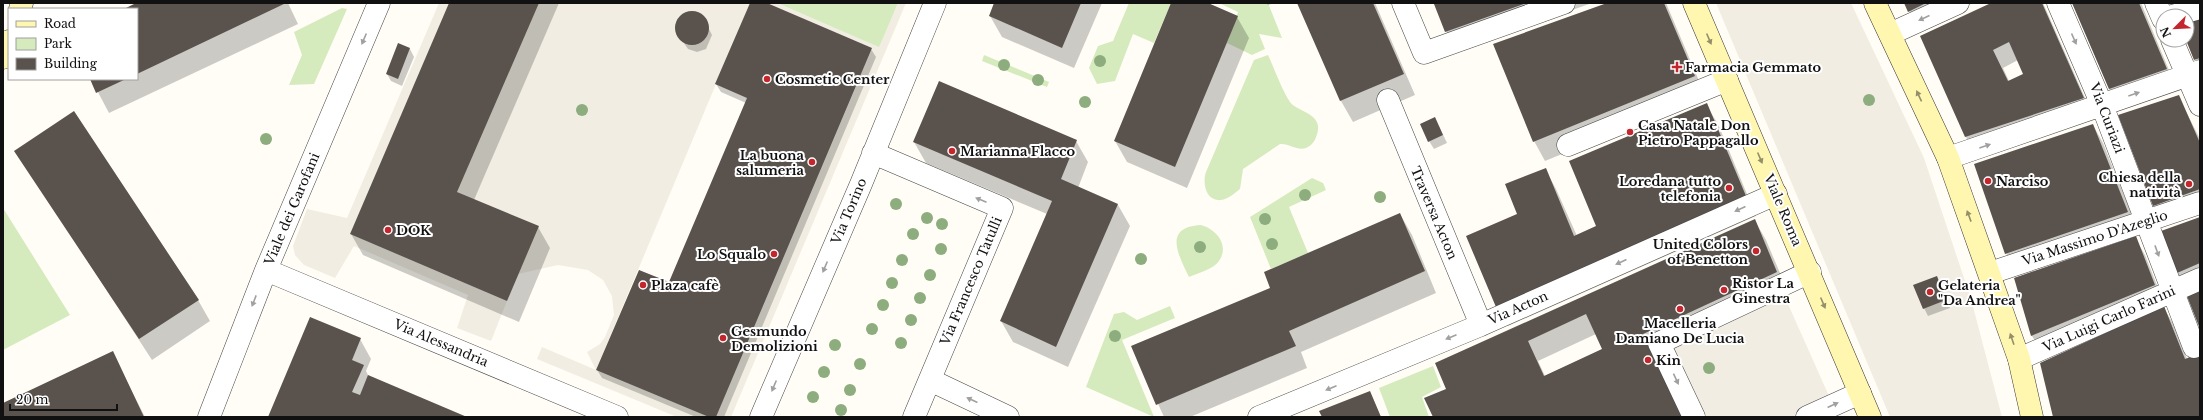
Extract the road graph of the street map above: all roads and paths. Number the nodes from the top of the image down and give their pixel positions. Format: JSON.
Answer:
{"nodes":[{"id":1,"x":379,"y":3,"type":"edge"},
{"id":2,"x":935,"y":3,"type":"edge"},
{"id":3,"x":1403,"y":3,"type":"edge"},
{"id":4,"x":1564,"y":3,"type":"edge"},
{"id":5,"x":1694,"y":3,"type":"edge"},
{"id":6,"x":1875,"y":3,"type":"edge"},
{"id":7,"x":1958,"y":3,"type":"edge"},
{"id":8,"x":2058,"y":3,"type":"edge"},
{"id":9,"x":1890,"y":34,"type":"junction"},
{"id":10,"x":8,"y":44,"type":"edge"},
{"id":11,"x":2177,"y":48,"type":"edge"},
{"id":12,"x":3,"y":58,"type":"edge"},
{"id":13,"x":2194,"y":73,"type":"edge"},
{"id":14,"x":1727,"y":80,"type":"junction"},
{"id":15,"x":1388,"y":100,"type":"dead end"},
{"id":16,"x":2102,"y":105,"type":"junction"},
{"id":17,"x":2200,"y":105,"type":"edge"},
{"id":18,"x":1568,"y":145,"type":"dead end"},
{"id":19,"x":873,"y":153,"type":"junction"},
{"id":20,"x":1948,"y":158,"type":"junction"},
{"id":21,"x":1776,"y":194,"type":"junction"},
{"id":22,"x":2200,"y":203,"type":"edge"},
{"id":23,"x":2146,"y":221,"type":"junction"},
{"id":24,"x":266,"y":270,"type":"junction"},
{"id":25,"x":1810,"y":272,"type":"junction"},
{"id":26,"x":1990,"y":273,"type":"junction"},
{"id":27,"x":2200,"y":279,"type":"edge"},
{"id":28,"x":2172,"y":292,"type":"junction"},
{"id":29,"x":1480,"y":325,"type":"junction"},
{"id":30,"x":2194,"y":347,"type":"dead end"},
{"id":31,"x":2019,"y":359,"type":"junction"},
{"id":32,"x":930,"y":380,"type":"junction"},
{"id":33,"x":1860,"y":392,"type":"junction"},
{"id":34,"x":1301,"y":409,"type":"edge"},
{"id":35,"x":209,"y":417,"type":"edge"},
{"id":36,"x":617,"y":417,"type":"edge"},
{"id":37,"x":761,"y":417,"type":"edge"},
{"id":38,"x":914,"y":417,"type":"edge"},
{"id":39,"x":1008,"y":417,"type":"edge"},
{"id":40,"x":1259,"y":417,"type":"edge"},
{"id":41,"x":1694,"y":417,"type":"edge"},
{"id":42,"x":1806,"y":417,"type":"edge"},
{"id":43,"x":1870,"y":417,"type":"edge"},
{"id":44,"x":2032,"y":417,"type":"edge"}],
"edges":[{"from":1,"to":24,"type":"street","name":"Viale dei Garofani","one_way":true},
{"from":2,"to":19,"type":"street","name":"Via Torino"},
{"from":3,"to":4,"type":"street"},
{"from":5,"to":14,"type":"street","name":"Viale Roma","one_way":true},
{"from":6,"to":9,"type":"street"},
{"from":7,"to":9,"type":"street","one_way":true},
{"from":8,"to":16,"type":"street","name":"Via Curiazi","one_way":true},
{"from":20,"to":9,"type":"street","one_way":true},
{"from":10,"to":12,"type":"street"},
{"from":11,"to":13,"type":"street"},
{"from":16,"to":13,"type":"street","one_way":true},
{"from":13,"to":17,"type":"street"},
{"from":14,"to":18,"type":"street"},
{"from":14,"to":21,"type":"street","name":"Viale Roma","one_way":true},
{"from":15,"to":29,"type":"street","name":"Traversa Acton"},
{"from":20,"to":16,"type":"street","one_way":true},
{"from":16,"to":23,"type":"street","name":"Via Curiazi"},
{"from":32,"to":19,"type":"street","name":"Via Francesco Tatulli","one_way":true},
{"from":19,"to":37,"type":"street","name":"Via Torino","one_way":true},
{"from":26,"to":20,"type":"street","one_way":true},
{"from":21,"to":25,"type":"street","name":"Viale Roma"},
{"from":21,"to":29,"type":"street","name":"Via Acton","one_way":true},
{"from":22,"to":23,"type":"street","name":"Via Massimo D'Azeglio"},
{"from":23,"to":26,"type":"street","name":"Via Massimo D'Azeglio"},
{"from":23,"to":28,"type":"street","name":"Via Curiazi","one_way":true},
{"from":24,"to":35,"type":"street","name":"Viale dei Garofani","one_way":true},
{"from":24,"to":36,"type":"street","name":"Via Alessandria"},
{"from":25,"to":33,"type":"street","name":"Viale Roma","one_way":true},
{"from":25,"to":41,"type":"street","one_way":true},
{"from":31,"to":26,"type":"street","one_way":true},
{"from":27,"to":28,"type":"street","name":"Via Luigi Carlo Farini"},
{"from":28,"to":30,"type":"street","name":"Via Curiazi"},
{"from":28,"to":31,"type":"street","name":"Via Luigi Carlo Farini"},
{"from":29,"to":34,"type":"street","name":"Via Acton","one_way":true},
{"from":31,"to":44,"type":"street"},
{"from":32,"to":38,"type":"street","name":"Via Francesco Tatulli"},
{"from":39,"to":32,"type":"street","one_way":true},
{"from":42,"to":33,"type":"street","one_way":true},
{"from":33,"to":43,"type":"street","name":"Viale Roma"},
{"from":34,"to":40,"type":"street","name":"Via Acton"}]}
